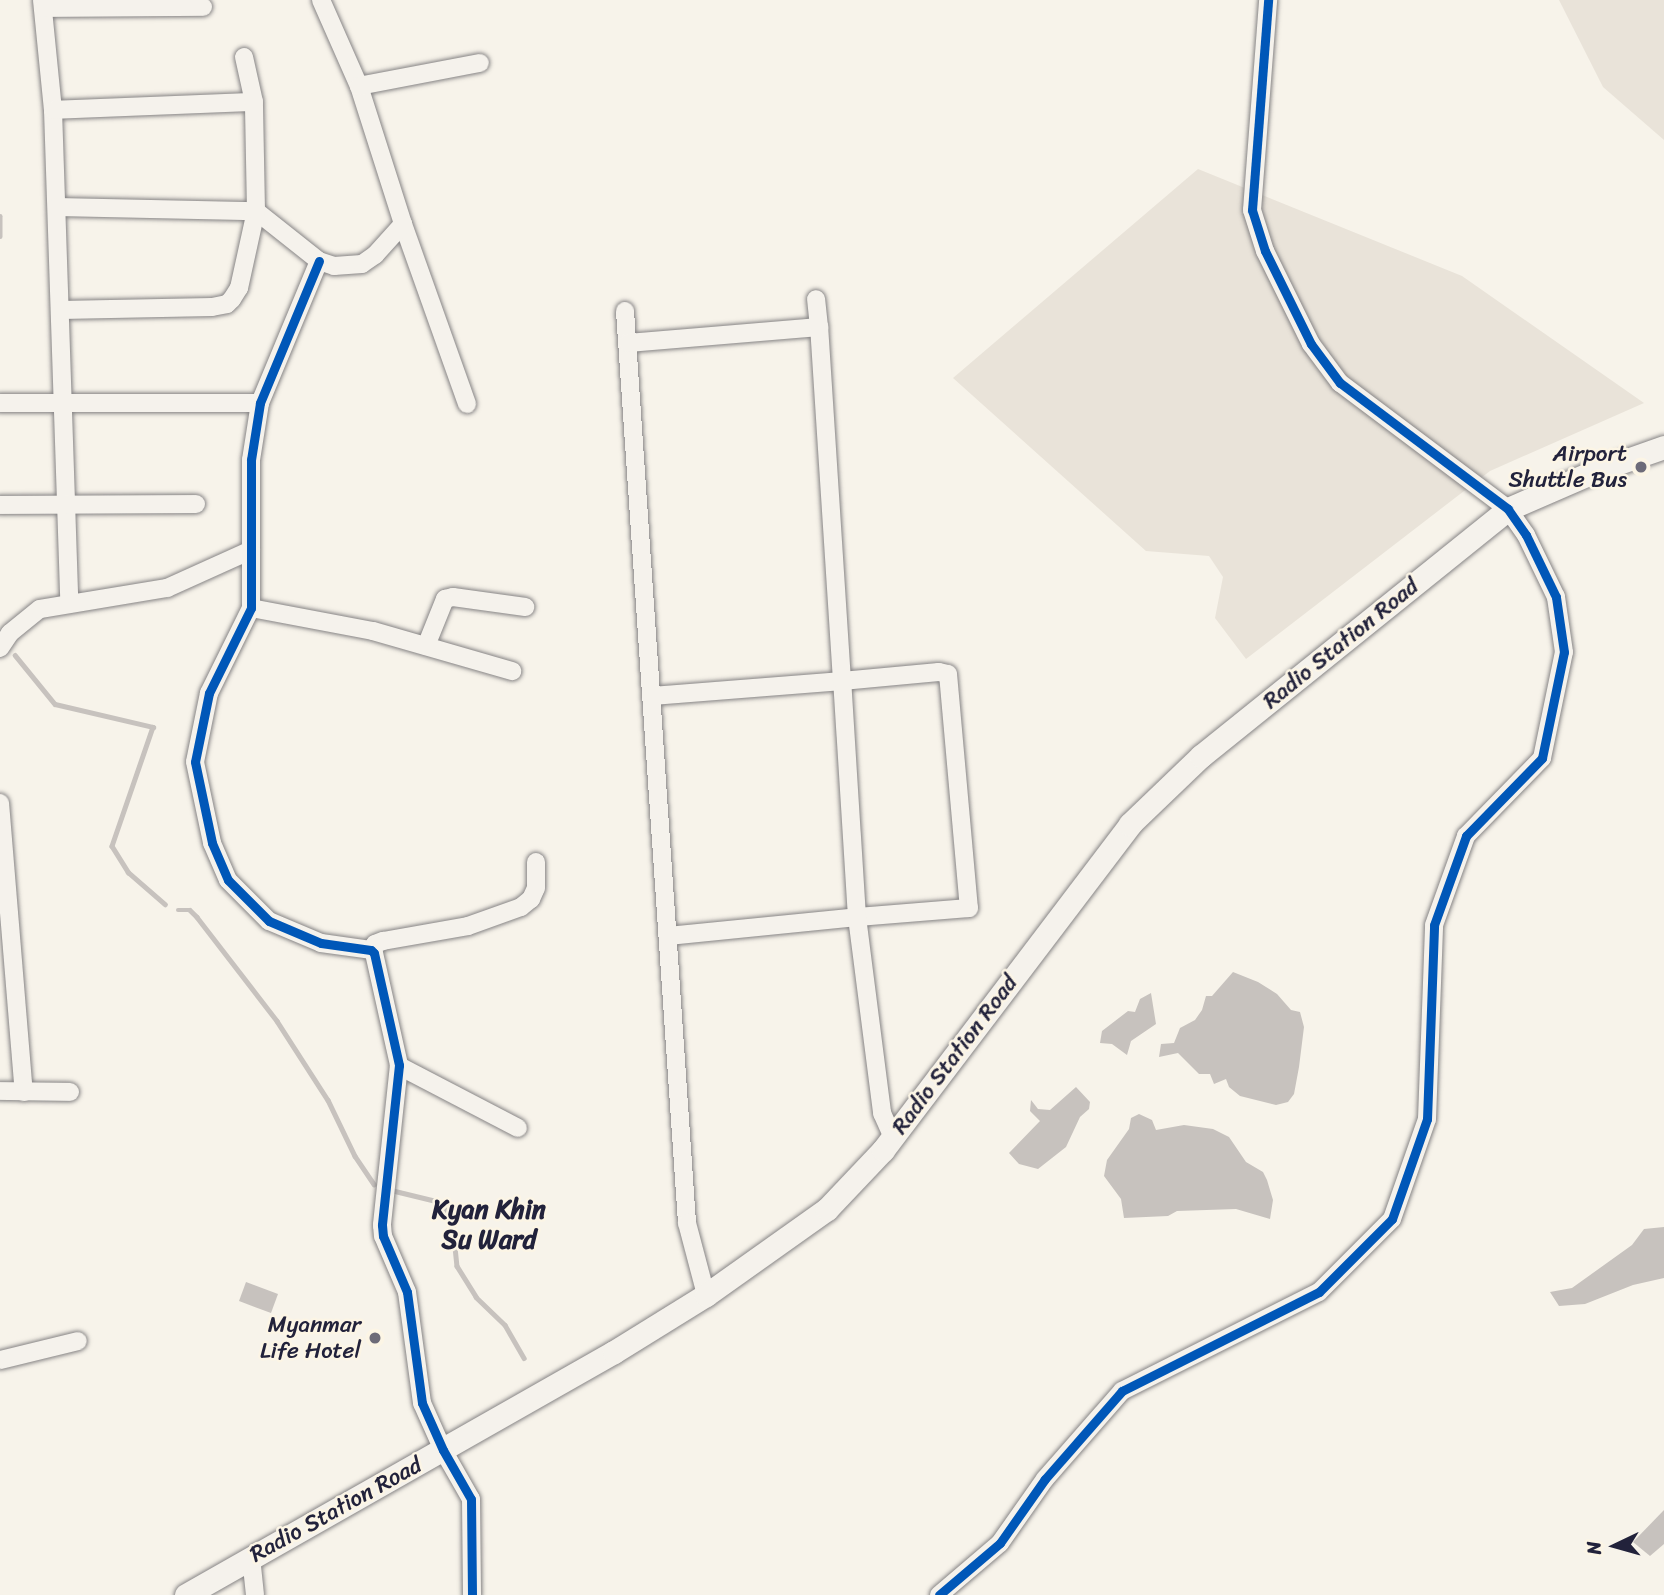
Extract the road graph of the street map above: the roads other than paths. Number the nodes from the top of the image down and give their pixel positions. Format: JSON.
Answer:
{"nodes":[{"id":1,"x":321,"y":0,"type":"edge"},
{"id":2,"x":1268,"y":0,"type":"edge"},
{"id":3,"x":42,"y":4,"type":"edge"},
{"id":4,"x":203,"y":7,"type":"dead end"},
{"id":5,"x":244,"y":57,"type":"dead end"},
{"id":6,"x":480,"y":62,"type":"dead end"},
{"id":7,"x":359,"y":86,"type":"junction"},
{"id":8,"x":254,"y":102,"type":"junction"},
{"id":9,"x":52,"y":110,"type":"junction"},
{"id":10,"x":57,"y":207,"type":"junction"},
{"id":11,"x":256,"y":211,"type":"junction"},
{"id":12,"x":403,"y":224,"type":"junction"},
{"id":13,"x":319,"y":261,"type":"junction"},
{"id":14,"x":816,"y":299,"type":"dead end"},
{"id":15,"x":61,"y":310,"type":"junction"},
{"id":16,"x":625,"y":312,"type":"dead end"},
{"id":17,"x":819,"y":327,"type":"junction"},
{"id":18,"x":628,"y":343,"type":"junction"},
{"id":19,"x":62,"y":402,"type":"junction"},
{"id":20,"x":0,"y":403,"type":"edge"},
{"id":21,"x":260,"y":403,"type":"junction"},
{"id":22,"x":467,"y":404,"type":"dead end"},
{"id":23,"x":1664,"y":447,"type":"edge"},
{"id":24,"x":196,"y":504,"type":"dead end"},
{"id":25,"x":0,"y":505,"type":"edge"},
{"id":26,"x":67,"y":505,"type":"junction"},
{"id":27,"x":1508,"y":509,"type":"junction"},
{"id":28,"x":251,"y":550,"type":"junction"},
{"id":29,"x":69,"y":604,"type":"junction"},
{"id":30,"x":525,"y":607,"type":"dead end"},
{"id":31,"x":251,"y":608,"type":"junction"},
{"id":32,"x":426,"y":646,"type":"junction"},
{"id":33,"x":0,"y":648,"type":"edge"},
{"id":34,"x":512,"y":671,"type":"dead end"},
{"id":35,"x":842,"y":681,"type":"junction"},
{"id":36,"x":652,"y":696,"type":"junction"},
{"id":37,"x":0,"y":803,"type":"edge"},
{"id":38,"x":536,"y":862,"type":"dead end"},
{"id":39,"x":857,"y":917,"type":"junction"},
{"id":40,"x":668,"y":936,"type":"junction"},
{"id":41,"x":371,"y":950,"type":"junction"},
{"id":42,"x":399,"y":1066,"type":"junction"},
{"id":43,"x":0,"y":1091,"type":"edge"},
{"id":44,"x":70,"y":1091,"type":"dead end"},
{"id":45,"x":24,"y":1092,"type":"junction"},
{"id":46,"x":518,"y":1128,"type":"dead end"},
{"id":47,"x":892,"y":1138,"type":"junction"},
{"id":48,"x":706,"y":1296,"type":"junction"},
{"id":49,"x":78,"y":1341,"type":"dead end"},
{"id":50,"x":0,"y":1360,"type":"edge"},
{"id":51,"x":443,"y":1450,"type":"junction"},
{"id":52,"x":251,"y":1557,"type":"junction"},
{"id":53,"x":186,"y":1595,"type":"edge"},
{"id":54,"x":255,"y":1595,"type":"edge"},
{"id":55,"x":472,"y":1595,"type":"edge"},
{"id":56,"x":939,"y":1595,"type":"edge"}],
"edges":[{"from":1,"to":7,"type":"street"},
{"from":2,"to":27,"type":"street"},
{"from":3,"to":4,"type":"street"},
{"from":3,"to":9,"type":"street"},
{"from":5,"to":8,"type":"street"},
{"from":6,"to":7,"type":"street"},
{"from":7,"to":12,"type":"street"},
{"from":8,"to":9,"type":"street"},
{"from":8,"to":11,"type":"street"},
{"from":9,"to":10,"type":"street"},
{"from":10,"to":11,"type":"street"},
{"from":10,"to":15,"type":"street"},
{"from":11,"to":13,"type":"street"},
{"from":11,"to":15,"type":"street"},
{"from":12,"to":13,"type":"street"},
{"from":12,"to":22,"type":"street"},
{"from":13,"to":21,"type":"street"},
{"from":14,"to":17,"type":"street"},
{"from":15,"to":19,"type":"street"},
{"from":16,"to":18,"type":"street"},
{"from":17,"to":18,"type":"street"},
{"from":17,"to":35,"type":"street"},
{"from":18,"to":36,"type":"street"},
{"from":19,"to":20,"type":"street"},
{"from":19,"to":21,"type":"street"},
{"from":19,"to":26,"type":"street"},
{"from":21,"to":28,"type":"street"},
{"from":23,"to":27,"type":"main road","name":"Radio Station Road"},
{"from":24,"to":26,"type":"street"},
{"from":25,"to":26,"type":"street"},
{"from":26,"to":29,"type":"street"},
{"from":27,"to":47,"type":"main road","name":"Radio Station Road"},
{"from":27,"to":56,"type":"street"},
{"from":28,"to":29,"type":"street"},
{"from":28,"to":31,"type":"street"},
{"from":29,"to":33,"type":"street"},
{"from":30,"to":32,"type":"street"},
{"from":31,"to":32,"type":"street"},
{"from":31,"to":41,"type":"street"},
{"from":32,"to":34,"type":"street"},
{"from":35,"to":36,"type":"street"},
{"from":35,"to":39,"type":"street"},
{"from":35,"to":39,"type":"street"},
{"from":36,"to":40,"type":"street"},
{"from":37,"to":45,"type":"street"},
{"from":38,"to":41,"type":"street"},
{"from":39,"to":40,"type":"street"},
{"from":39,"to":47,"type":"street"},
{"from":40,"to":48,"type":"street"},
{"from":41,"to":42,"type":"street"},
{"from":42,"to":46,"type":"street"},
{"from":42,"to":51,"type":"street"},
{"from":43,"to":45,"type":"street"},
{"from":44,"to":45,"type":"street"},
{"from":47,"to":48,"type":"main road","name":"Radio Station Road"},
{"from":48,"to":51,"type":"main road","name":"Radio Station Road"},
{"from":49,"to":50,"type":"street"},
{"from":51,"to":52,"type":"main road","name":"Radio Station Road"},
{"from":51,"to":55,"type":"street"},
{"from":52,"to":53,"type":"main road","name":"Radio Station Road"},
{"from":52,"to":54,"type":"street"}]}
